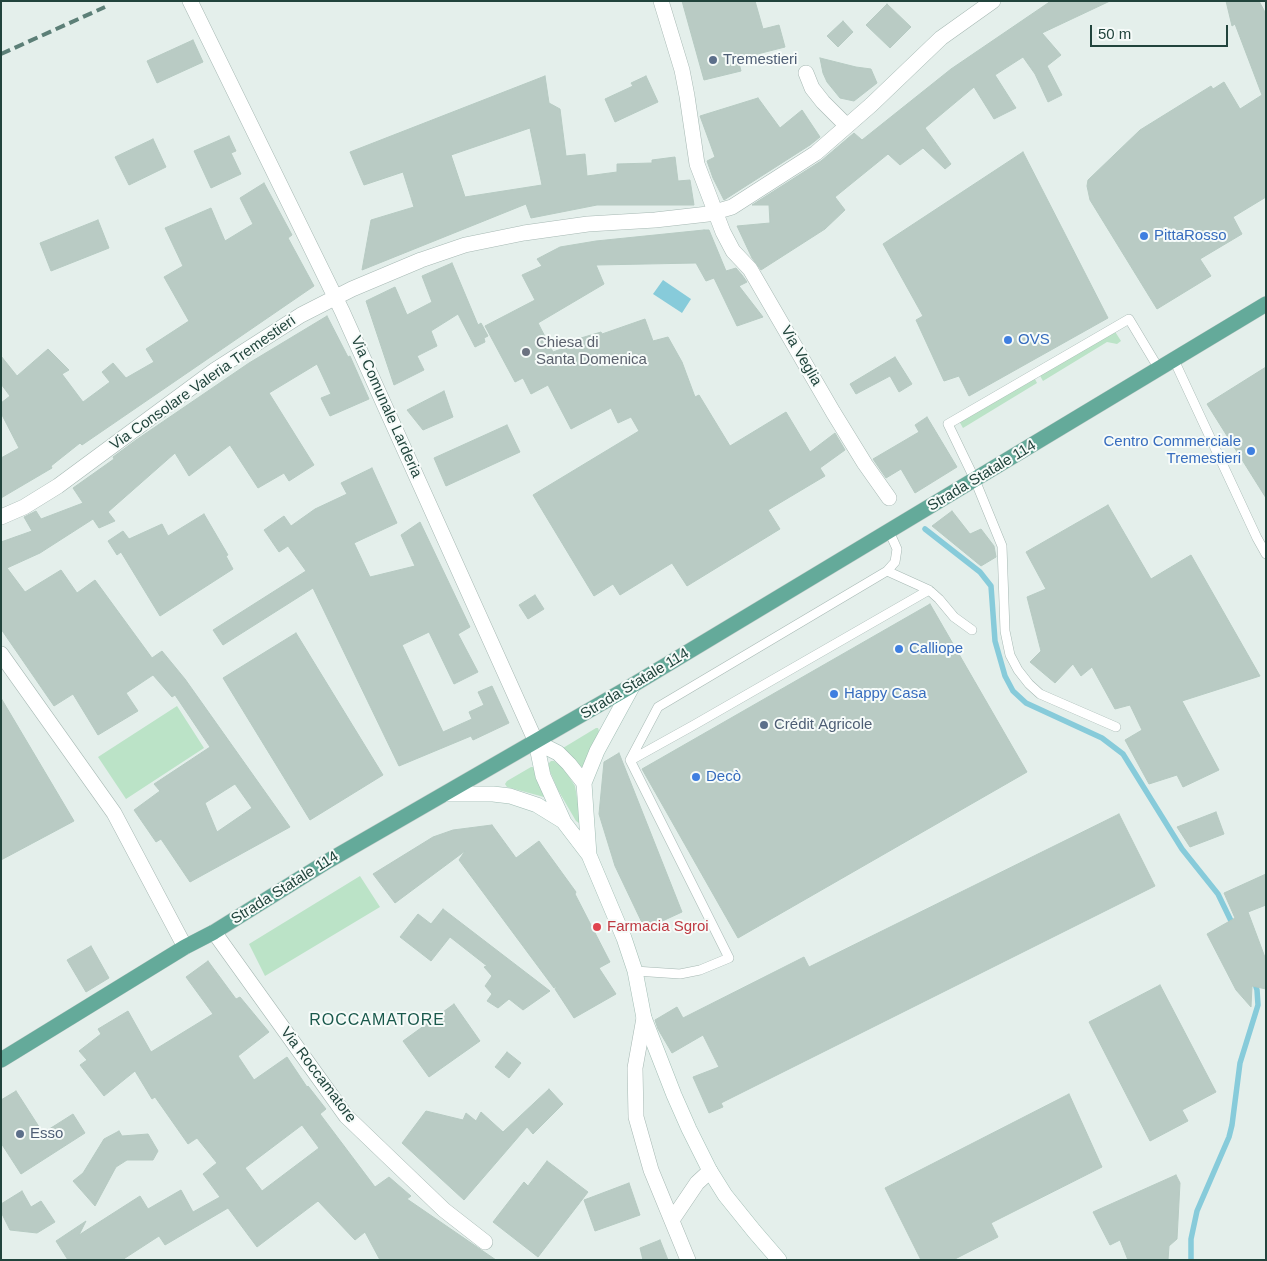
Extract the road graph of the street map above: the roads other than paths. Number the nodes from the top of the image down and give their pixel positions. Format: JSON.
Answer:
{"nodes":[{"id":1,"x":190,"y":1,"type":"edge"},
{"id":2,"x":661,"y":1,"type":"edge"},
{"id":3,"x":994,"y":1,"type":"edge"},
{"id":4,"x":806,"y":73,"type":"dead end"},
{"id":5,"x":847,"y":126,"type":"junction"},
{"id":6,"x":716,"y":213,"type":"junction"},
{"id":7,"x":336,"y":297,"type":"junction"},
{"id":8,"x":1266,"y":304,"type":"edge"},
{"id":9,"x":1174,"y":360,"type":"junction"},
{"id":10,"x":1159,"y":370,"type":"junction"},
{"id":11,"x":975,"y":480,"type":"junction"},
{"id":12,"x":889,"y":498,"type":"dead end"},
{"id":13,"x":1,"y":517,"type":"edge"},
{"id":14,"x":889,"y":531,"type":"junction"},
{"id":15,"x":1266,"y":554,"type":"edge"},
{"id":16,"x":888,"y":571,"type":"junction"},
{"id":17,"x":929,"y":590,"type":"junction"},
{"id":18,"x":972,"y":630,"type":"dead end"},
{"id":19,"x":1,"y":654,"type":"edge"},
{"id":20,"x":633,"y":686,"type":"junction"},
{"id":21,"x":1116,"y":727,"type":"dead end"},
{"id":22,"x":536,"y":742,"type":"junction"},
{"id":23,"x":630,"y":760,"type":"junction"},
{"id":24,"x":584,"y":783,"type":"junction"},
{"id":25,"x":447,"y":794,"type":"junction"},
{"id":26,"x":563,"y":821,"type":"junction"},
{"id":27,"x":589,"y":855,"type":"junction"},
{"id":28,"x":214,"y":932,"type":"junction"},
{"id":29,"x":185,"y":947,"type":"junction"},
{"id":30,"x":634,"y":971,"type":"junction"},
{"id":31,"x":644,"y":1018,"type":"junction"},
{"id":32,"x":1,"y":1060,"type":"edge"},
{"id":33,"x":710,"y":1172,"type":"junction"},
{"id":34,"x":672,"y":1220,"type":"junction"},
{"id":35,"x":485,"y":1242,"type":"dead end"},
{"id":36,"x":688,"y":1260,"type":"edge"},
{"id":37,"x":779,"y":1260,"type":"edge"}],
"edges":[{"from":1,"to":7,"type":"street","name":"Via Comunale Larderia"},
{"from":2,"to":6,"type":"street","name":"Via Veglia"},
{"from":3,"to":5,"type":"street","name":"Via Consolare Valeria Tremestieri"},
{"from":4,"to":5,"type":"street"},
{"from":5,"to":6,"type":"street","name":"Via Consolare Valeria Tremestieri"},
{"from":6,"to":7,"type":"street","name":"Via Consolare Valeria Tremestieri"},
{"from":6,"to":12,"type":"street","name":"Via Veglia"},
{"from":7,"to":13,"type":"street","name":"Via Consolare Valeria Tremestieri"},
{"from":7,"to":22,"type":"street","name":"Via Comunale Larderia"},
{"from":8,"to":9,"type":"main road","name":"Strada Statale 114"},
{"from":9,"to":10,"type":"main road","name":"Strada Statale 114"},
{"from":9,"to":15,"type":"lane"},
{"from":10,"to":11,"type":"main road","name":"Strada Statale 114"},
{"from":10,"to":11,"type":"lane"},
{"from":11,"to":14,"type":"main road","name":"Strada Statale 114"},
{"from":11,"to":21,"type":"lane"},
{"from":14,"to":16,"type":"lane"},
{"from":14,"to":20,"type":"main road","name":"Strada Statale 114"},
{"from":16,"to":17,"type":"lane"},
{"from":16,"to":23,"type":"lane"},
{"from":17,"to":18,"type":"lane"},
{"from":17,"to":23,"type":"lane"},
{"from":19,"to":29,"type":"street"},
{"from":20,"to":22,"type":"main road","name":"Strada Statale 114"},
{"from":20,"to":24,"type":"street","name":"Via Comunale Larderia"},
{"from":22,"to":24,"type":"street"},
{"from":22,"to":25,"type":"main road","name":"Strada Statale 114"},
{"from":22,"to":26,"type":"street","name":"Via Comunale Larderia"},
{"from":23,"to":30,"type":"lane"},
{"from":24,"to":27,"type":"street","name":"Via Comunale Larderia"},
{"from":25,"to":26,"type":"street","name":"Via Comunale Larderia"},
{"from":25,"to":28,"type":"main road","name":"Strada Statale 114"},
{"from":26,"to":27,"type":"street","name":"Via Comunale Larderia"},
{"from":27,"to":30,"type":"street","name":"Via Comunale Larderia"},
{"from":28,"to":29,"type":"main road","name":"Strada Statale 114"},
{"from":28,"to":35,"type":"street","name":"Via Roccamatore"},
{"from":29,"to":32,"type":"main road","name":"Strada Statale 114"},
{"from":30,"to":31,"type":"street","name":"Via Comunale Larderia"},
{"from":31,"to":33,"type":"street","name":"Via Comunale Larderia"},
{"from":31,"to":34,"type":"street"},
{"from":33,"to":34,"type":"street"},
{"from":33,"to":37,"type":"street","name":"Via Comunale Larderia"},
{"from":34,"to":36,"type":"street"}]}
